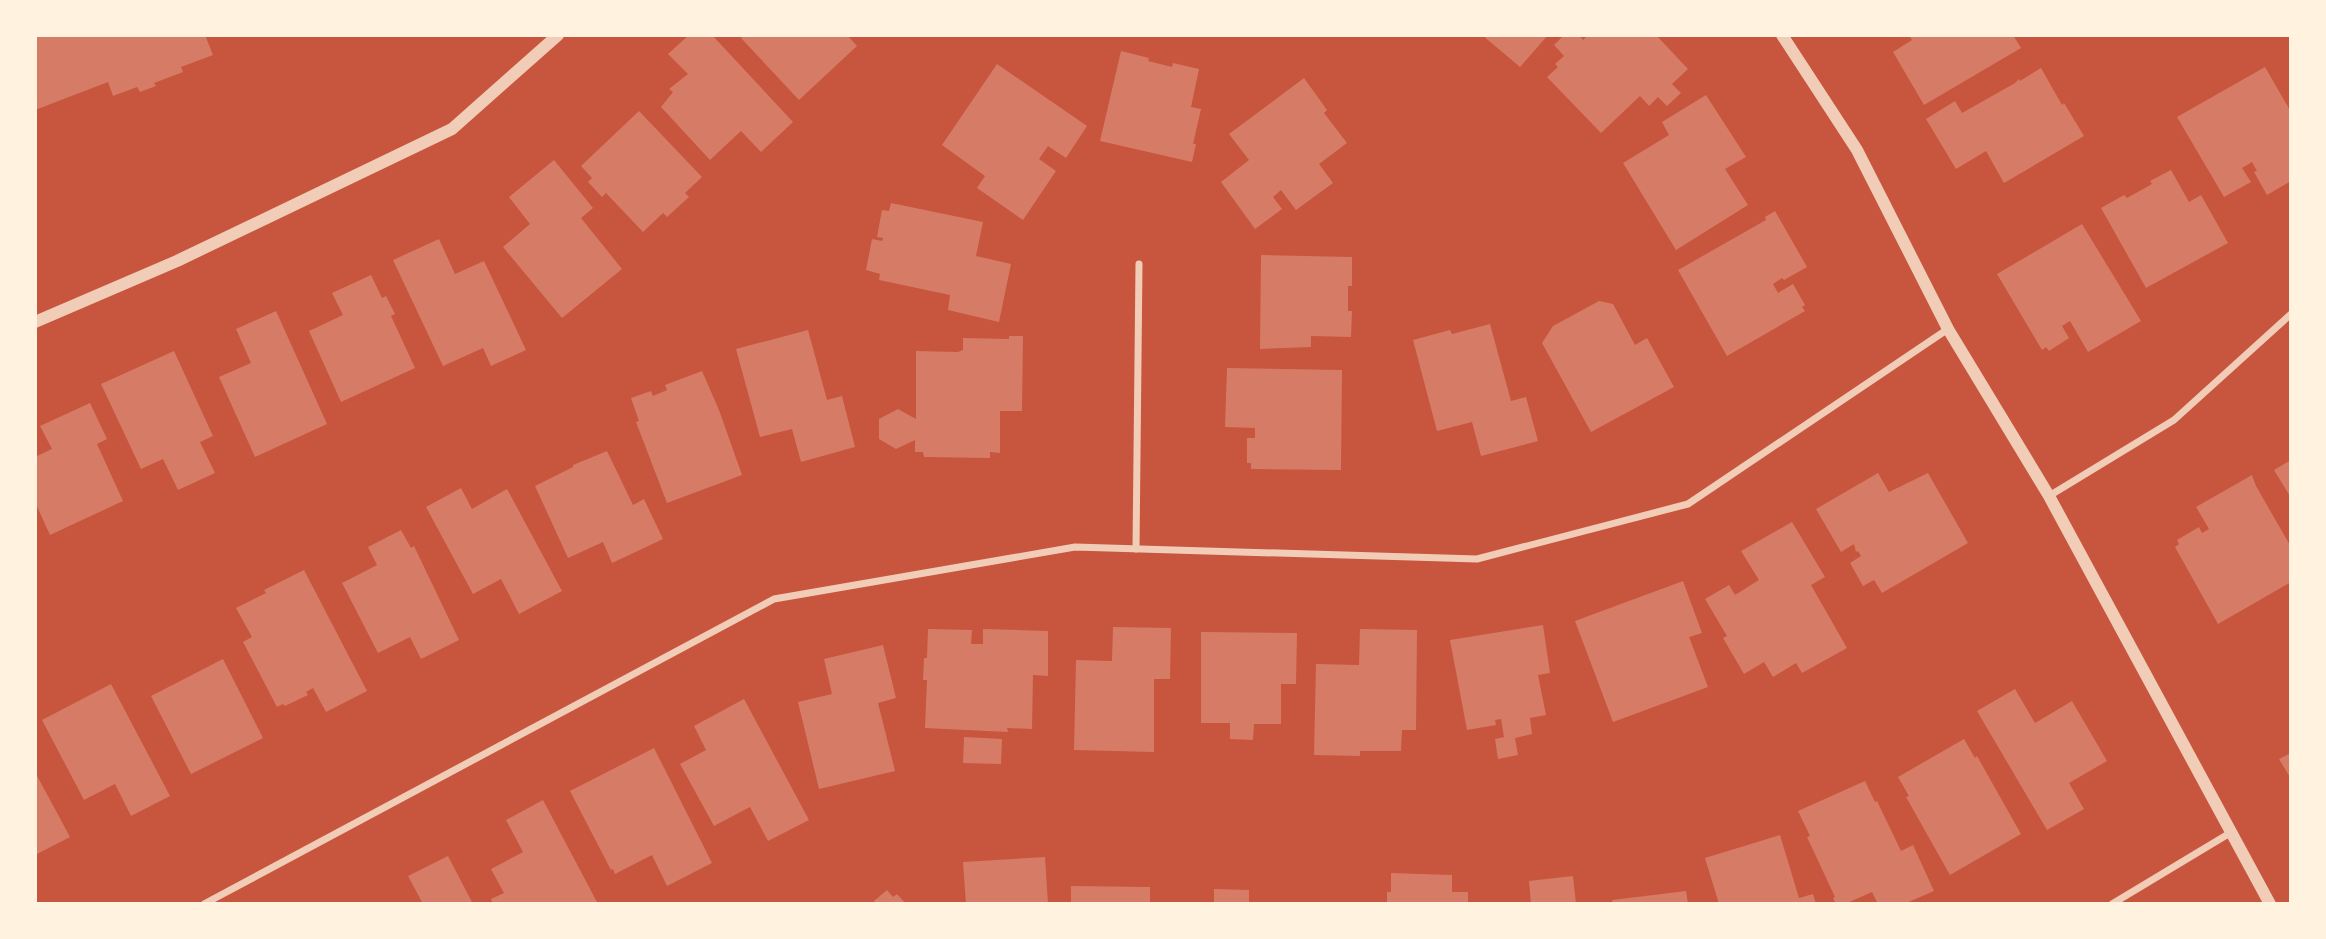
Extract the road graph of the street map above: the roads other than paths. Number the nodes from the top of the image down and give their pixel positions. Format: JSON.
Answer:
{"nodes":[{"id":1,"x":558,"y":35,"type":"edge"},
{"id":2,"x":1782,"y":35,"type":"edge"},
{"id":3,"x":1139,"y":264,"type":"dead end"},
{"id":4,"x":2291,"y":314,"type":"edge"},
{"id":5,"x":35,"y":322,"type":"edge"},
{"id":6,"x":1948,"y":329,"type":"junction"},
{"id":7,"x":2049,"y":496,"type":"junction"},
{"id":8,"x":1136,"y":549,"type":"junction"},
{"id":9,"x":2230,"y":833,"type":"junction"},
{"id":10,"x":204,"y":904,"type":"edge"},
{"id":11,"x":2112,"y":904,"type":"edge"},
{"id":12,"x":2270,"y":904,"type":"edge"}],
"edges":[{"from":1,"to":5,"type":"street"},
{"from":2,"to":6,"type":"street"},
{"from":3,"to":8,"type":"street"},
{"from":4,"to":7,"type":"street"},
{"from":6,"to":7,"type":"street"},
{"from":6,"to":8,"type":"street"},
{"from":7,"to":9,"type":"street"},
{"from":8,"to":10,"type":"street"},
{"from":9,"to":11,"type":"street"},
{"from":9,"to":12,"type":"street"}]}
